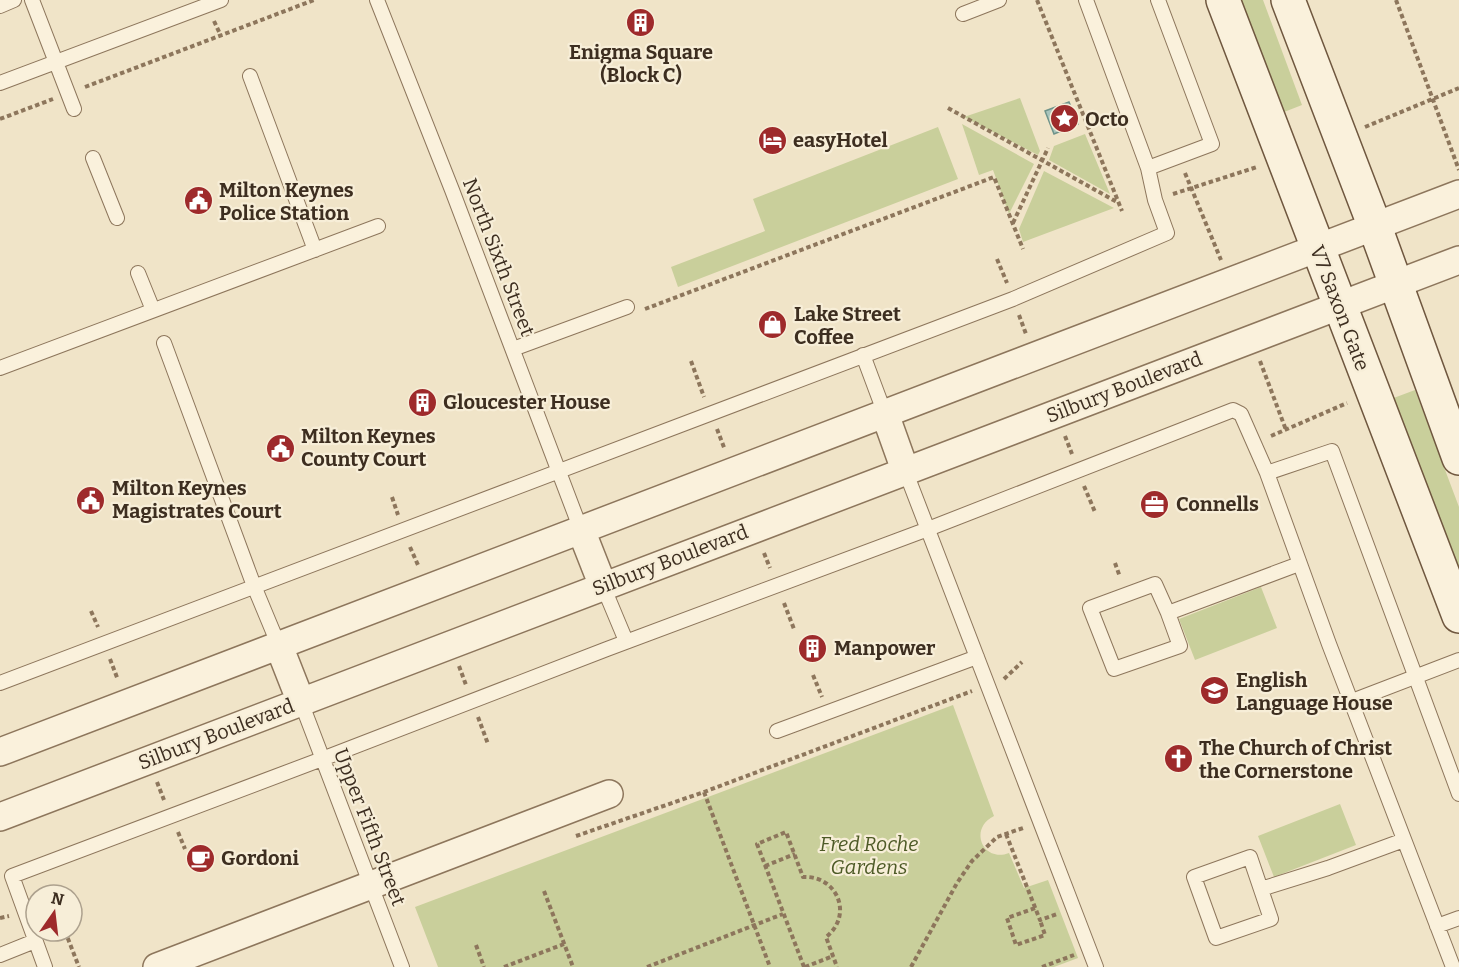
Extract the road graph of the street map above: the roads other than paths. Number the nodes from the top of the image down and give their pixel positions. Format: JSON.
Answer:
{"nodes":[{"id":1,"x":14,"y":0,"type":"edge"},
{"id":2,"x":32,"y":0,"type":"edge"},
{"id":3,"x":221,"y":0,"type":"edge"},
{"id":4,"x":377,"y":0,"type":"edge"},
{"id":5,"x":999,"y":0,"type":"edge"},
{"id":6,"x":1086,"y":0,"type":"edge"},
{"id":7,"x":1158,"y":0,"type":"edge"},
{"id":8,"x":1223,"y":0,"type":"edge"},
{"id":9,"x":1288,"y":0,"type":"edge"},
{"id":10,"x":0,"y":6,"type":"edge"},
{"id":11,"x":963,"y":14,"type":"dead end"},
{"id":12,"x":56,"y":63,"type":"junction"},
{"id":13,"x":250,"y":76,"type":"dead end"},
{"id":14,"x":0,"y":83,"type":"edge"},
{"id":15,"x":74,"y":109,"type":"dead end"},
{"id":16,"x":93,"y":158,"type":"dead end"},
{"id":17,"x":1148,"y":168,"type":"junction"},
{"id":18,"x":1459,"y":194,"type":"edge"},
{"id":19,"x":117,"y":218,"type":"dead end"},
{"id":20,"x":378,"y":226,"type":"dead end"},
{"id":21,"x":1375,"y":227,"type":"junction"},
{"id":22,"x":1317,"y":249,"type":"junction"},
{"id":23,"x":315,"y":250,"type":"junction"},
{"id":24,"x":1454,"y":262,"type":"edge"},
{"id":25,"x":138,"y":273,"type":"dead end"},
{"id":26,"x":1395,"y":285,"type":"junction"},
{"id":27,"x":1339,"y":304,"type":"junction"},
{"id":28,"x":627,"y":307,"type":"road end"},
{"id":29,"x":153,"y":310,"type":"junction"},
{"id":30,"x":164,"y":343,"type":"dead end"},
{"id":31,"x":513,"y":349,"type":"junction"},
{"id":32,"x":862,"y":355,"type":"junction"},
{"id":33,"x":0,"y":369,"type":"edge"},
{"id":34,"x":885,"y":414,"type":"junction"},
{"id":35,"x":1459,"y":458,"type":"edge"},
{"id":36,"x":905,"y":470,"type":"junction"},
{"id":37,"x":559,"y":472,"type":"junction"},
{"id":38,"x":1267,"y":473,"type":"junction"},
{"id":39,"x":928,"y":529,"type":"junction"},
{"id":40,"x":581,"y":530,"type":"junction"},
{"id":41,"x":1299,"y":564,"type":"junction"},
{"id":42,"x":254,"y":586,"type":"junction"},
{"id":43,"x":603,"y":586,"type":"junction"},
{"id":44,"x":1168,"y":613,"type":"junction"},
{"id":45,"x":1459,"y":616,"type":"edge"},
{"id":46,"x":626,"y":641,"type":"junction"},
{"id":47,"x":279,"y":645,"type":"junction"},
{"id":48,"x":977,"y":657,"type":"junction"},
{"id":49,"x":1459,"y":660,"type":"edge"},
{"id":50,"x":1415,"y":678,"type":"junction"},
{"id":51,"x":0,"y":683,"type":"edge"},
{"id":52,"x":1352,"y":701,"type":"junction"},
{"id":53,"x":301,"y":702,"type":"junction"},
{"id":54,"x":777,"y":731,"type":"dead end"},
{"id":55,"x":0,"y":752,"type":"edge"},
{"id":56,"x":322,"y":759,"type":"junction"},
{"id":57,"x":609,"y":794,"type":"dead end"},
{"id":58,"x":1459,"y":794,"type":"edge"},
{"id":59,"x":0,"y":817,"type":"edge"},
{"id":60,"x":1404,"y":840,"type":"junction"},
{"id":61,"x":371,"y":885,"type":"junction"},
{"id":62,"x":1261,"y":889,"type":"junction"},
{"id":63,"x":24,"y":910,"type":"edge"},
{"id":64,"x":1459,"y":918,"type":"edge"},
{"id":65,"x":1437,"y":926,"type":"junction"},
{"id":66,"x":30,"y":943,"type":"edge"},
{"id":67,"x":36,"y":943,"type":"edge"},
{"id":68,"x":0,"y":954,"type":"edge"},
{"id":69,"x":45,"y":967,"type":"edge"},
{"id":70,"x":157,"y":967,"type":"edge"},
{"id":71,"x":402,"y":967,"type":"edge"},
{"id":72,"x":1096,"y":967,"type":"edge"},
{"id":73,"x":1453,"y":967,"type":"edge"}],
"edges":[{"from":1,"to":10,"type":"lane"},
{"from":2,"to":12,"type":"lane"},
{"from":3,"to":12,"type":"lane"},
{"from":4,"to":31,"type":"lane","name":"North Sixth Street"},
{"from":5,"to":11,"type":"lane"},
{"from":6,"to":17,"type":"lane"},
{"from":7,"to":17,"type":"lane"},
{"from":8,"to":22,"type":"street","name":"V7 Saxon Gate"},
{"from":9,"to":21,"type":"street"},
{"from":12,"to":14,"type":"lane"},
{"from":12,"to":15,"type":"lane"},
{"from":13,"to":23,"type":"lane"},
{"from":16,"to":19,"type":"lane"},
{"from":17,"to":32,"type":"lane"},
{"from":18,"to":21,"type":"street"},
{"from":20,"to":23,"type":"lane"},
{"from":21,"to":22,"type":"street"},
{"from":21,"to":26,"type":"street"},
{"from":22,"to":27,"type":"street","name":"V7 Saxon Gate"},
{"from":22,"to":34,"type":"street"},
{"from":23,"to":29,"type":"lane"},
{"from":24,"to":26,"type":"street"},
{"from":25,"to":29,"type":"lane"},
{"from":26,"to":27,"type":"street","name":"Silbury Boulevard"},
{"from":26,"to":35,"type":"street"},
{"from":27,"to":36,"type":"street","name":"Silbury Boulevard"},
{"from":27,"to":45,"type":"street","name":"V7 Saxon Gate"},
{"from":28,"to":31,"type":"lane"},
{"from":29,"to":33,"type":"lane"},
{"from":30,"to":42,"type":"lane"},
{"from":31,"to":37,"type":"lane","name":"North Sixth Street"},
{"from":32,"to":34,"type":"lane"},
{"from":32,"to":37,"type":"lane"},
{"from":34,"to":36,"type":"street"},
{"from":34,"to":40,"type":"street"},
{"from":36,"to":39,"type":"lane"},
{"from":36,"to":43,"type":"street","name":"Silbury Boulevard"},
{"from":37,"to":40,"type":"lane","name":"North Sixth Street"},
{"from":37,"to":42,"type":"lane"},
{"from":38,"to":39,"type":"lane"},
{"from":38,"to":41,"type":"lane"},
{"from":38,"to":50,"type":"lane"},
{"from":39,"to":46,"type":"lane"},
{"from":39,"to":48,"type":"lane"},
{"from":40,"to":43,"type":"street"},
{"from":40,"to":47,"type":"street"},
{"from":41,"to":44,"type":"lane"},
{"from":41,"to":52,"type":"lane"},
{"from":42,"to":47,"type":"lane"},
{"from":42,"to":51,"type":"lane"},
{"from":43,"to":46,"type":"lane"},
{"from":43,"to":53,"type":"street","name":"Silbury Boulevard"},
{"from":44,"to":44,"type":"lane"},
{"from":46,"to":56,"type":"lane"},
{"from":47,"to":53,"type":"street"},
{"from":47,"to":55,"type":"street"},
{"from":48,"to":54,"type":"lane"},
{"from":48,"to":72,"type":"lane"},
{"from":49,"to":50,"type":"lane"},
{"from":50,"to":52,"type":"lane"},
{"from":50,"to":58,"type":"lane"},
{"from":52,"to":60,"type":"lane"},
{"from":53,"to":56,"type":"lane","name":"Upper Fifth Street"},
{"from":53,"to":59,"type":"street","name":"Silbury Boulevard"},
{"from":56,"to":61,"type":"lane","name":"Upper Fifth Street"},
{"from":56,"to":63,"type":"lane"},
{"from":57,"to":61,"type":"street"},
{"from":60,"to":62,"type":"lane"},
{"from":60,"to":65,"type":"lane"},
{"from":61,"to":70,"type":"street"},
{"from":61,"to":71,"type":"lane","name":"Upper Fifth Street"},
{"from":62,"to":62,"type":"lane"},
{"from":64,"to":65,"type":"lane"},
{"from":65,"to":73,"type":"lane"},
{"from":66,"to":68,"type":"lane"},
{"from":67,"to":69,"type":"lane"}]}
